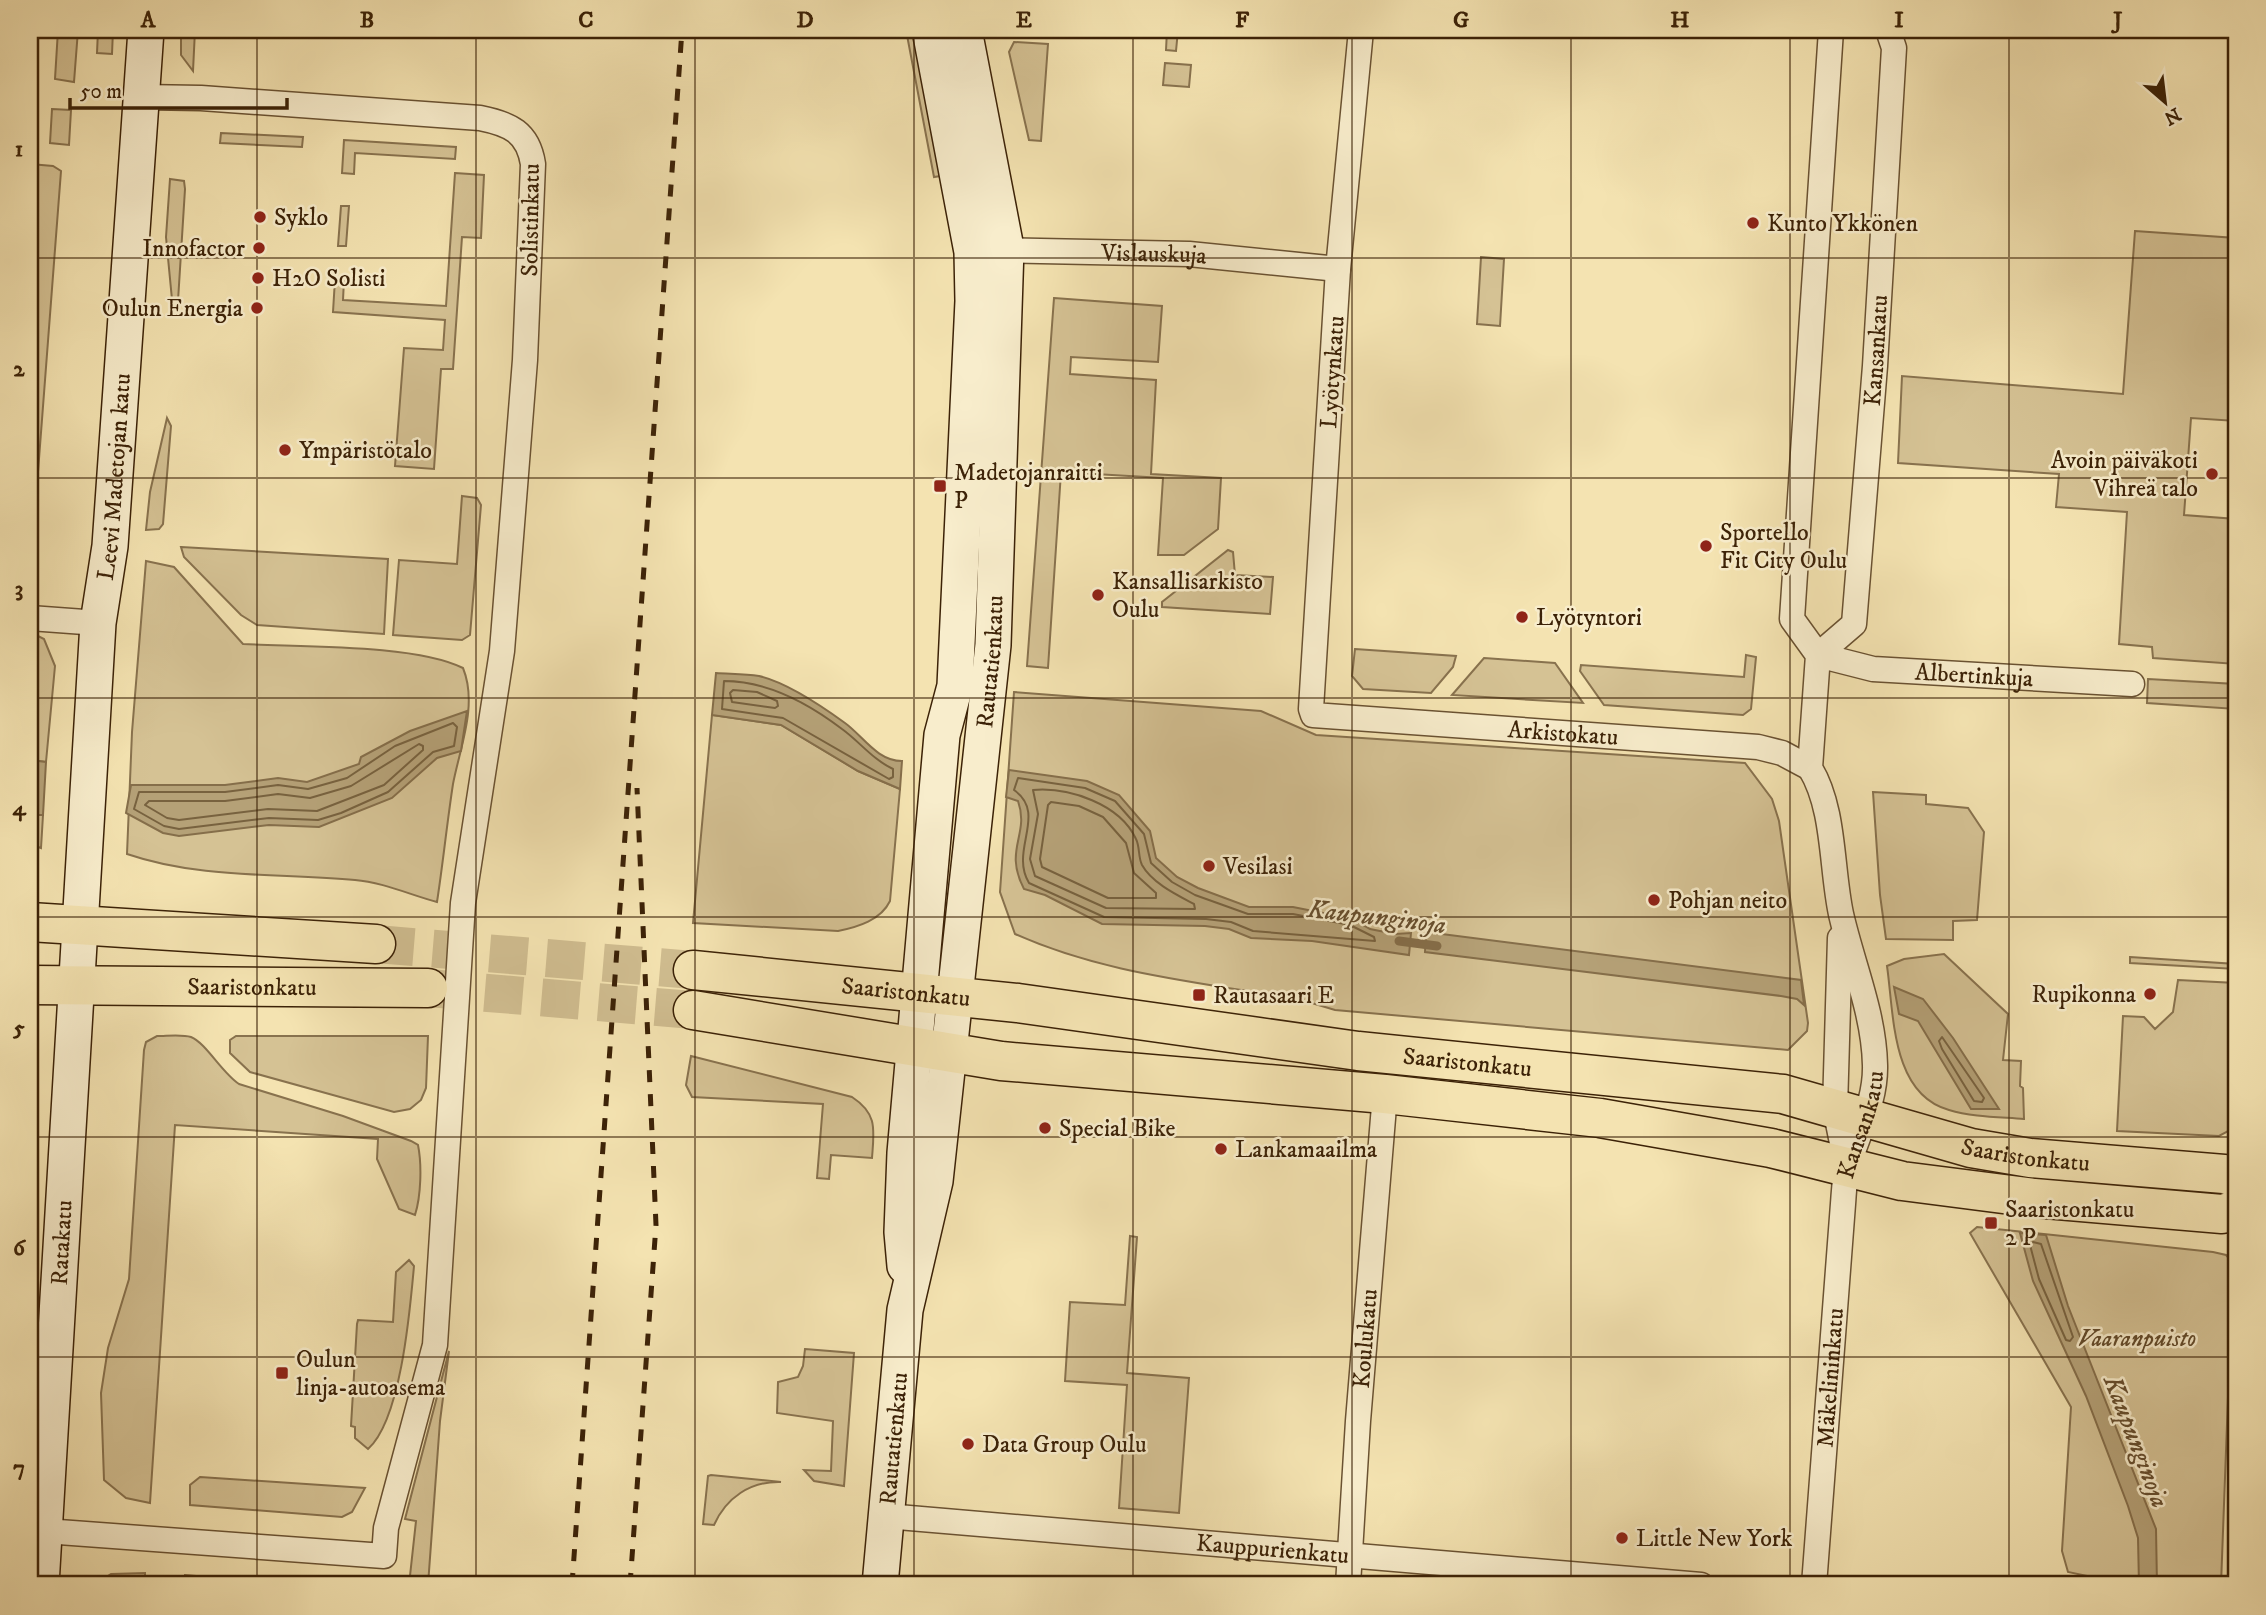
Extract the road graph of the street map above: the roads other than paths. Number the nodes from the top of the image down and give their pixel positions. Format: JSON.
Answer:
{"nodes":[{"id":1,"x":146,"y":30,"type":"edge"},
{"id":2,"x":930,"y":30,"type":"edge"},
{"id":3,"x":964,"y":30,"type":"edge"},
{"id":4,"x":1361,"y":30,"type":"edge"},
{"id":5,"x":1831,"y":30,"type":"edge"},
{"id":6,"x":1888,"y":30,"type":"edge"},
{"id":7,"x":141,"y":97,"type":"junction"},
{"id":8,"x":1006,"y":248,"type":"junction"},
{"id":9,"x":972,"y":252,"type":"junction"},
{"id":10,"x":1338,"y":269,"type":"junction"},
{"id":11,"x":30,"y":618,"type":"edge"},
{"id":12,"x":98,"y":623,"type":"junction"},
{"id":13,"x":1818,"y":654,"type":"junction"},
{"id":14,"x":2132,"y":684,"type":"dead end"},
{"id":15,"x":1313,"y":715,"type":"joint"},
{"id":16,"x":1810,"y":768,"type":"junction"},
{"id":17,"x":1841,"y":913,"type":"junction"},
{"id":18,"x":30,"y":922,"type":"edge"},
{"id":19,"x":80,"y":925,"type":"junction"},
{"id":20,"x":376,"y":944,"type":"tunnel mouth"},
{"id":21,"x":693,"y":970,"type":"tunnel mouth"},
{"id":22,"x":30,"y":985,"type":"edge"},
{"id":23,"x":77,"y":985,"type":"junction"},
{"id":24,"x":428,"y":988,"type":"tunnel mouth"},
{"id":25,"x":938,"y":995,"type":"junction"},
{"id":26,"x":693,"y":1010,"type":"tunnel mouth"},
{"id":27,"x":932,"y":1050,"type":"junction"},
{"id":28,"x":1385,"y":1094,"type":"junction"},
{"id":29,"x":1851,"y":1113,"type":"junction"},
{"id":30,"x":1847,"y":1168,"type":"junction"},
{"id":31,"x":2236,"y":1178,"type":"edge"},
{"id":32,"x":2236,"y":1210,"type":"edge"},
{"id":33,"x":886,"y":1516,"type":"junction"},
{"id":34,"x":45,"y":1531,"type":"junction"},
{"id":35,"x":1350,"y":1555,"type":"junction"},
{"id":36,"x":41,"y":1585,"type":"edge"},
{"id":37,"x":880,"y":1585,"type":"edge"},
{"id":38,"x":1348,"y":1585,"type":"edge"},
{"id":39,"x":1701,"y":1585,"type":"edge"},
{"id":40,"x":1814,"y":1585,"type":"edge"}],
"edges":[{"from":1,"to":7,"type":"street","name":"Leevi Madetojan katu"},
{"from":2,"to":9,"type":"street","name":"Rautatienkatu"},
{"from":3,"to":8,"type":"street","name":"Rautatienkatu"},
{"from":4,"to":10,"type":"street","name":"Lyötynkatu"},
{"from":5,"to":13,"type":"street"},
{"from":6,"to":13,"type":"street","name":"Kansankatu"},
{"from":7,"to":12,"type":"street","name":"Leevi Madetojan katu"},
{"from":7,"to":34,"type":"street","name":"Solistinkatu"},
{"from":8,"to":9,"type":"street","name":"Vislauskuja"},
{"from":8,"to":10,"type":"street","name":"Vislauskuja"},
{"from":8,"to":25,"type":"street","name":"Rautatienkatu"},
{"from":9,"to":25,"type":"street","name":"Rautatienkatu"},
{"from":10,"to":15,"type":"street","name":"Lyötynkatu"},
{"from":11,"to":12,"type":"street"},
{"from":12,"to":19,"type":"street","name":"Leevi Madetojan katu"},
{"from":13,"to":14,"type":"street","name":"Albertinkuja"},
{"from":13,"to":16,"type":"street","name":"Kansankatu"},
{"from":15,"to":16,"type":"street","name":"Arkistokatu"},
{"from":16,"to":17,"type":"street","name":"Kansankatu"},
{"from":17,"to":29,"type":"street","name":"Kansankatu"},
{"from":17,"to":29,"type":"street","name":"Kansankatu"},
{"from":18,"to":19,"type":"main road","name":"Saaristonkatu"},
{"from":19,"to":20,"type":"main road","name":"Saaristonkatu"},
{"from":19,"to":23,"type":"street","name":"Ratakatu"},
{"from":21,"to":25,"type":"main road","name":"Saaristonkatu"},
{"from":22,"to":23,"type":"main road","name":"Saaristonkatu"},
{"from":23,"to":24,"type":"main road","name":"Saaristonkatu"},
{"from":23,"to":34,"type":"street","name":"Ratakatu"},
{"from":25,"to":27,"type":"street","name":"Rautatienkatu"},
{"from":25,"to":29,"type":"main road","name":"Saaristonkatu"},
{"from":26,"to":27,"type":"main road","name":"Saaristonkatu"},
{"from":27,"to":28,"type":"main road","name":"Saaristonkatu"},
{"from":27,"to":33,"type":"street","name":"Rautatienkatu"},
{"from":28,"to":30,"type":"main road","name":"Saaristonkatu"},
{"from":28,"to":35,"type":"street","name":"Koulukatu"},
{"from":29,"to":30,"type":"street","name":"Kansankatu"},
{"from":29,"to":30,"type":"street","name":"Kansankatu"},
{"from":29,"to":31,"type":"main road","name":"Saaristonkatu"},
{"from":30,"to":32,"type":"main road","name":"Saaristonkatu"},
{"from":30,"to":40,"type":"street","name":"Mäkelininkatu"},
{"from":33,"to":35,"type":"street","name":"Kauppurienkatu"},
{"from":33,"to":37,"type":"street","name":"Rautatienkatu"},
{"from":34,"to":36,"type":"street","name":"Ratakatu"},
{"from":35,"to":38,"type":"street","name":"Koulukatu"},
{"from":35,"to":39,"type":"street","name":"Kauppurienkatu"}]}
